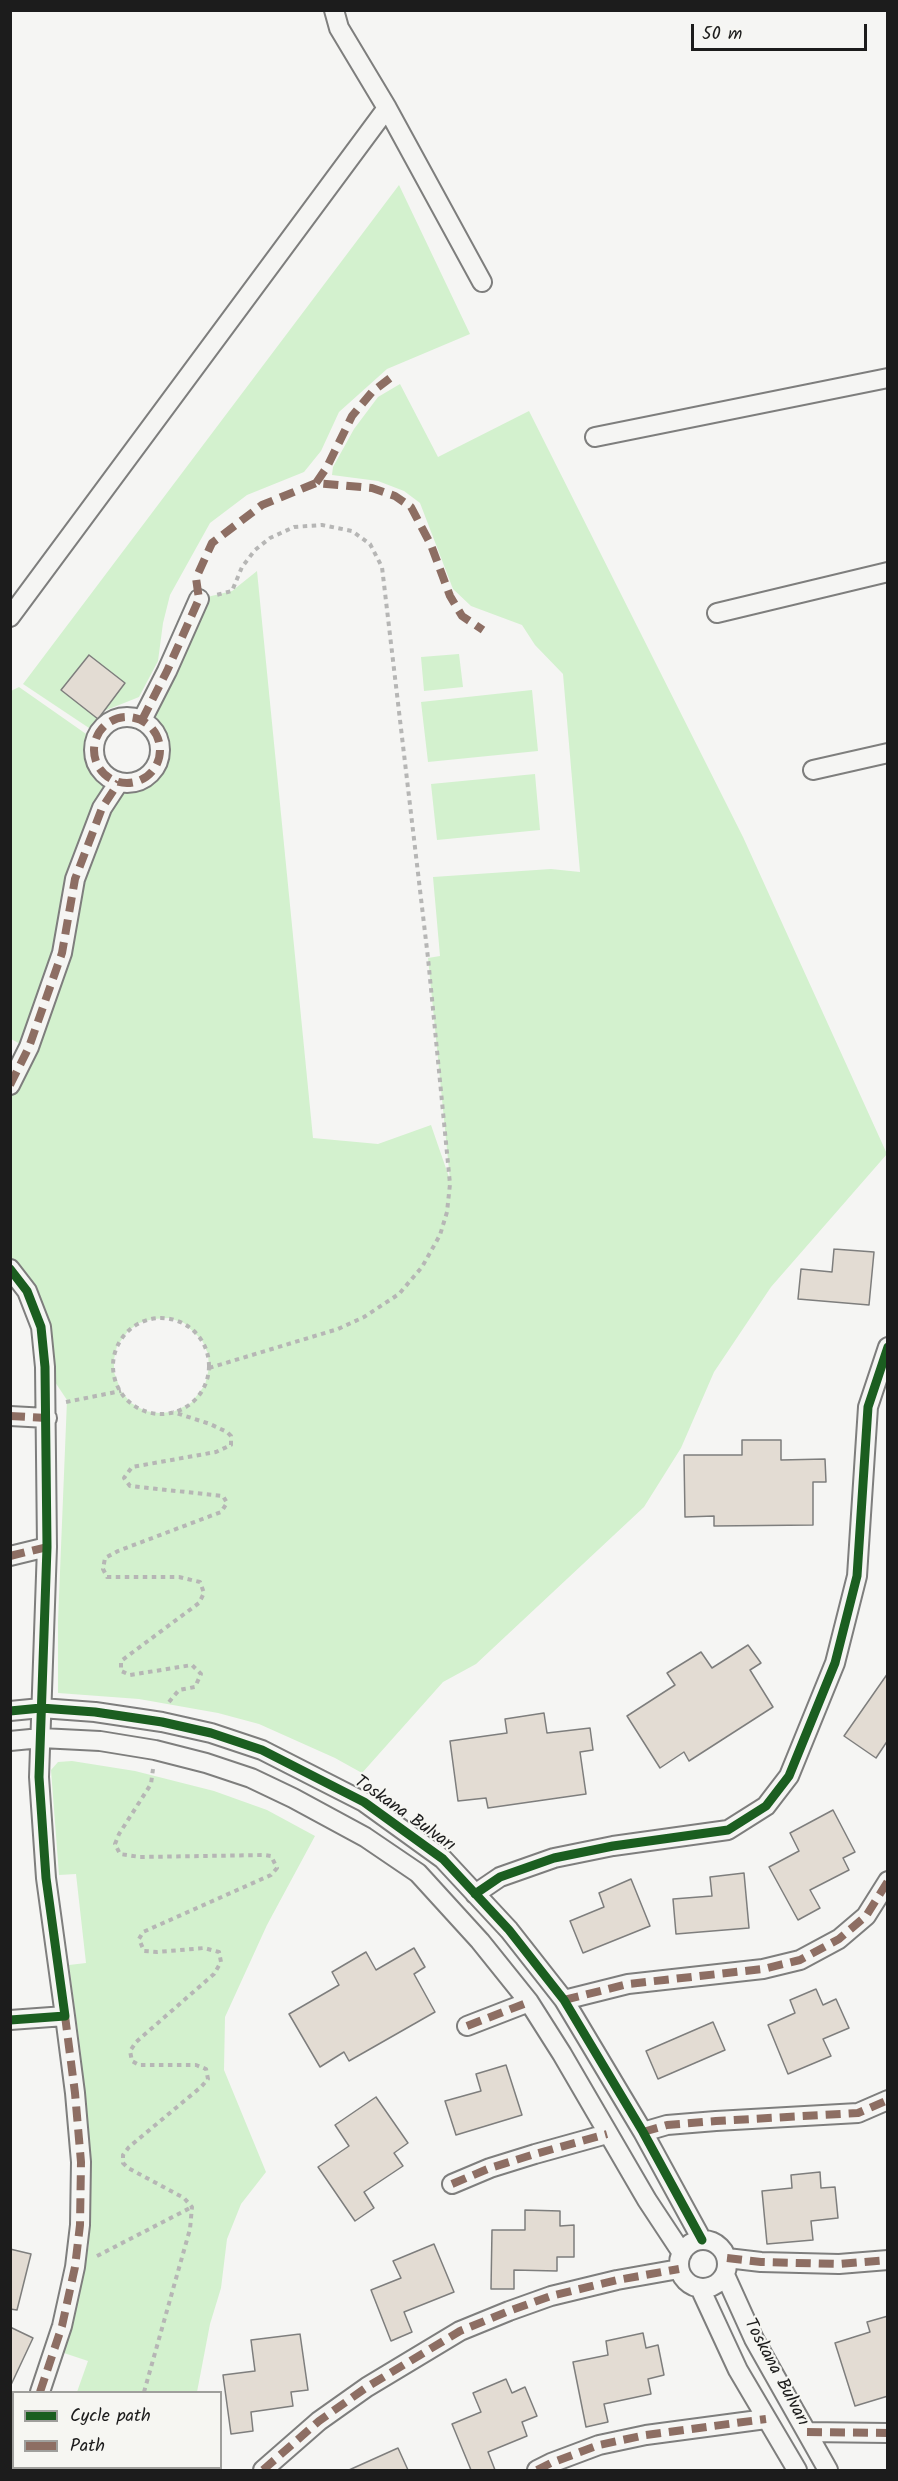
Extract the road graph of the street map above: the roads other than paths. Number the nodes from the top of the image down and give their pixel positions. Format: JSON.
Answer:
{"nodes":[{"id":1,"x":334,"y":10,"type":"edge"},
{"id":2,"x":387,"y":108,"type":"junction"},
{"id":3,"x":482,"y":282,"type":"dead end"},
{"id":4,"x":888,"y":378,"type":"edge"},
{"id":5,"x":595,"y":436,"type":"dead end"},
{"id":6,"x":888,"y":572,"type":"edge"},
{"id":7,"x":199,"y":599,"type":"road end"},
{"id":8,"x":717,"y":613,"type":"dead end"},
{"id":9,"x":10,"y":617,"type":"edge"},
{"id":10,"x":142,"y":720,"type":"junction"},
{"id":11,"x":888,"y":753,"type":"edge"},
{"id":12,"x":813,"y":770,"type":"dead end"},
{"id":13,"x":119,"y":782,"type":"junction"},
{"id":14,"x":10,"y":1085,"type":"edge"},
{"id":15,"x":10,"y":1269,"type":"edge"},
{"id":16,"x":888,"y":1347,"type":"edge"},
{"id":17,"x":10,"y":1416,"type":"edge"},
{"id":18,"x":47,"y":1418,"type":"junction"},
{"id":19,"x":47,"y":1547,"type":"junction"},
{"id":20,"x":10,"y":1556,"type":"edge"},
{"id":21,"x":41,"y":1708,"type":"junction"},
{"id":22,"x":10,"y":1711,"type":"edge"},
{"id":23,"x":41,"y":1738,"type":"junction"},
{"id":24,"x":10,"y":1741,"type":"edge"},
{"id":25,"x":888,"y":1881,"type":"edge"},
{"id":26,"x":475,"y":1894,"type":"junction"},
{"id":27,"x":564,"y":2000,"type":"junction"},
{"id":28,"x":529,"y":2002,"type":"junction"},
{"id":29,"x":65,"y":2016,"type":"junction"},
{"id":30,"x":10,"y":2020,"type":"edge"},
{"id":31,"x":467,"y":2026,"type":"dead end"},
{"id":32,"x":888,"y":2100,"type":"edge"},
{"id":33,"x":643,"y":2132,"type":"junction"},
{"id":34,"x":608,"y":2134,"type":"junction"},
{"id":35,"x":453,"y":2184,"type":"dead end"},
{"id":36,"x":702,"y":2240,"type":"junction"},
{"id":37,"x":888,"y":2260,"type":"edge"},
{"id":38,"x":681,"y":2261,"type":"junction"},
{"id":39,"x":726,"y":2267,"type":"junction"},
{"id":40,"x":700,"y":2288,"type":"junction"},
{"id":41,"x":40,"y":2391,"type":"edge"},
{"id":42,"x":766,"y":2419,"type":"junction"},
{"id":43,"x":807,"y":2432,"type":"junction"},
{"id":44,"x":888,"y":2433,"type":"edge"},
{"id":45,"x":264,"y":2470,"type":"edge"},
{"id":46,"x":537,"y":2470,"type":"edge"},
{"id":47,"x":796,"y":2470,"type":"edge"},
{"id":48,"x":828,"y":2470,"type":"edge"}],
"edges":[{"from":1,"to":2,"type":"street"},
{"from":2,"to":3,"type":"street"},
{"from":2,"to":9,"type":"street"},
{"from":4,"to":5,"type":"street"},
{"from":6,"to":8,"type":"street"},
{"from":7,"to":10,"type":"street"},
{"from":10,"to":13,"type":"street"},
{"from":10,"to":13,"type":"street"},
{"from":11,"to":12,"type":"street"},
{"from":13,"to":14,"type":"street"},
{"from":15,"to":18,"type":"street"},
{"from":16,"to":26,"type":"street"},
{"from":17,"to":18,"type":"street"},
{"from":18,"to":19,"type":"street"},
{"from":19,"to":20,"type":"street"},
{"from":19,"to":21,"type":"street"},
{"from":21,"to":22,"type":"street","name":"Toskana Bulvarı"},
{"from":21,"to":23,"type":"street"},
{"from":21,"to":26,"type":"street","name":"Toskana Bulvarı"},
{"from":23,"to":24,"type":"street","name":"Toskana Bulvarı"},
{"from":23,"to":28,"type":"street","name":"Toskana Bulvarı"},
{"from":23,"to":29,"type":"street"},
{"from":25,"to":27,"type":"street"},
{"from":26,"to":27,"type":"street","name":"Toskana Bulvarı"},
{"from":27,"to":33,"type":"street","name":"Toskana Bulvarı"},
{"from":28,"to":31,"type":"street"},
{"from":28,"to":34,"type":"street","name":"Toskana Bulvarı"},
{"from":29,"to":30,"type":"street"},
{"from":29,"to":41,"type":"street"},
{"from":32,"to":33,"type":"street"},
{"from":33,"to":36,"type":"street","name":"Toskana Bulvarı"},
{"from":34,"to":35,"type":"street"},
{"from":34,"to":38,"type":"street","name":"Toskana Bulvarı"},
{"from":36,"to":38,"type":"street"},
{"from":36,"to":39,"type":"street","name":"Toskana Bulvarı"},
{"from":37,"to":39,"type":"street"},
{"from":38,"to":40,"type":"street","name":"Toskana Bulvarı"},
{"from":38,"to":45,"type":"street"},
{"from":39,"to":40,"type":"street"},
{"from":39,"to":43,"type":"street","name":"Toskana Bulvarı"},
{"from":40,"to":42,"type":"street","name":"Toskana Bulvarı"},
{"from":42,"to":46,"type":"street"},
{"from":42,"to":47,"type":"street","name":"Toskana Bulvarı"},
{"from":43,"to":44,"type":"street"},
{"from":43,"to":48,"type":"street","name":"Toskana Bulvarı"}]}
